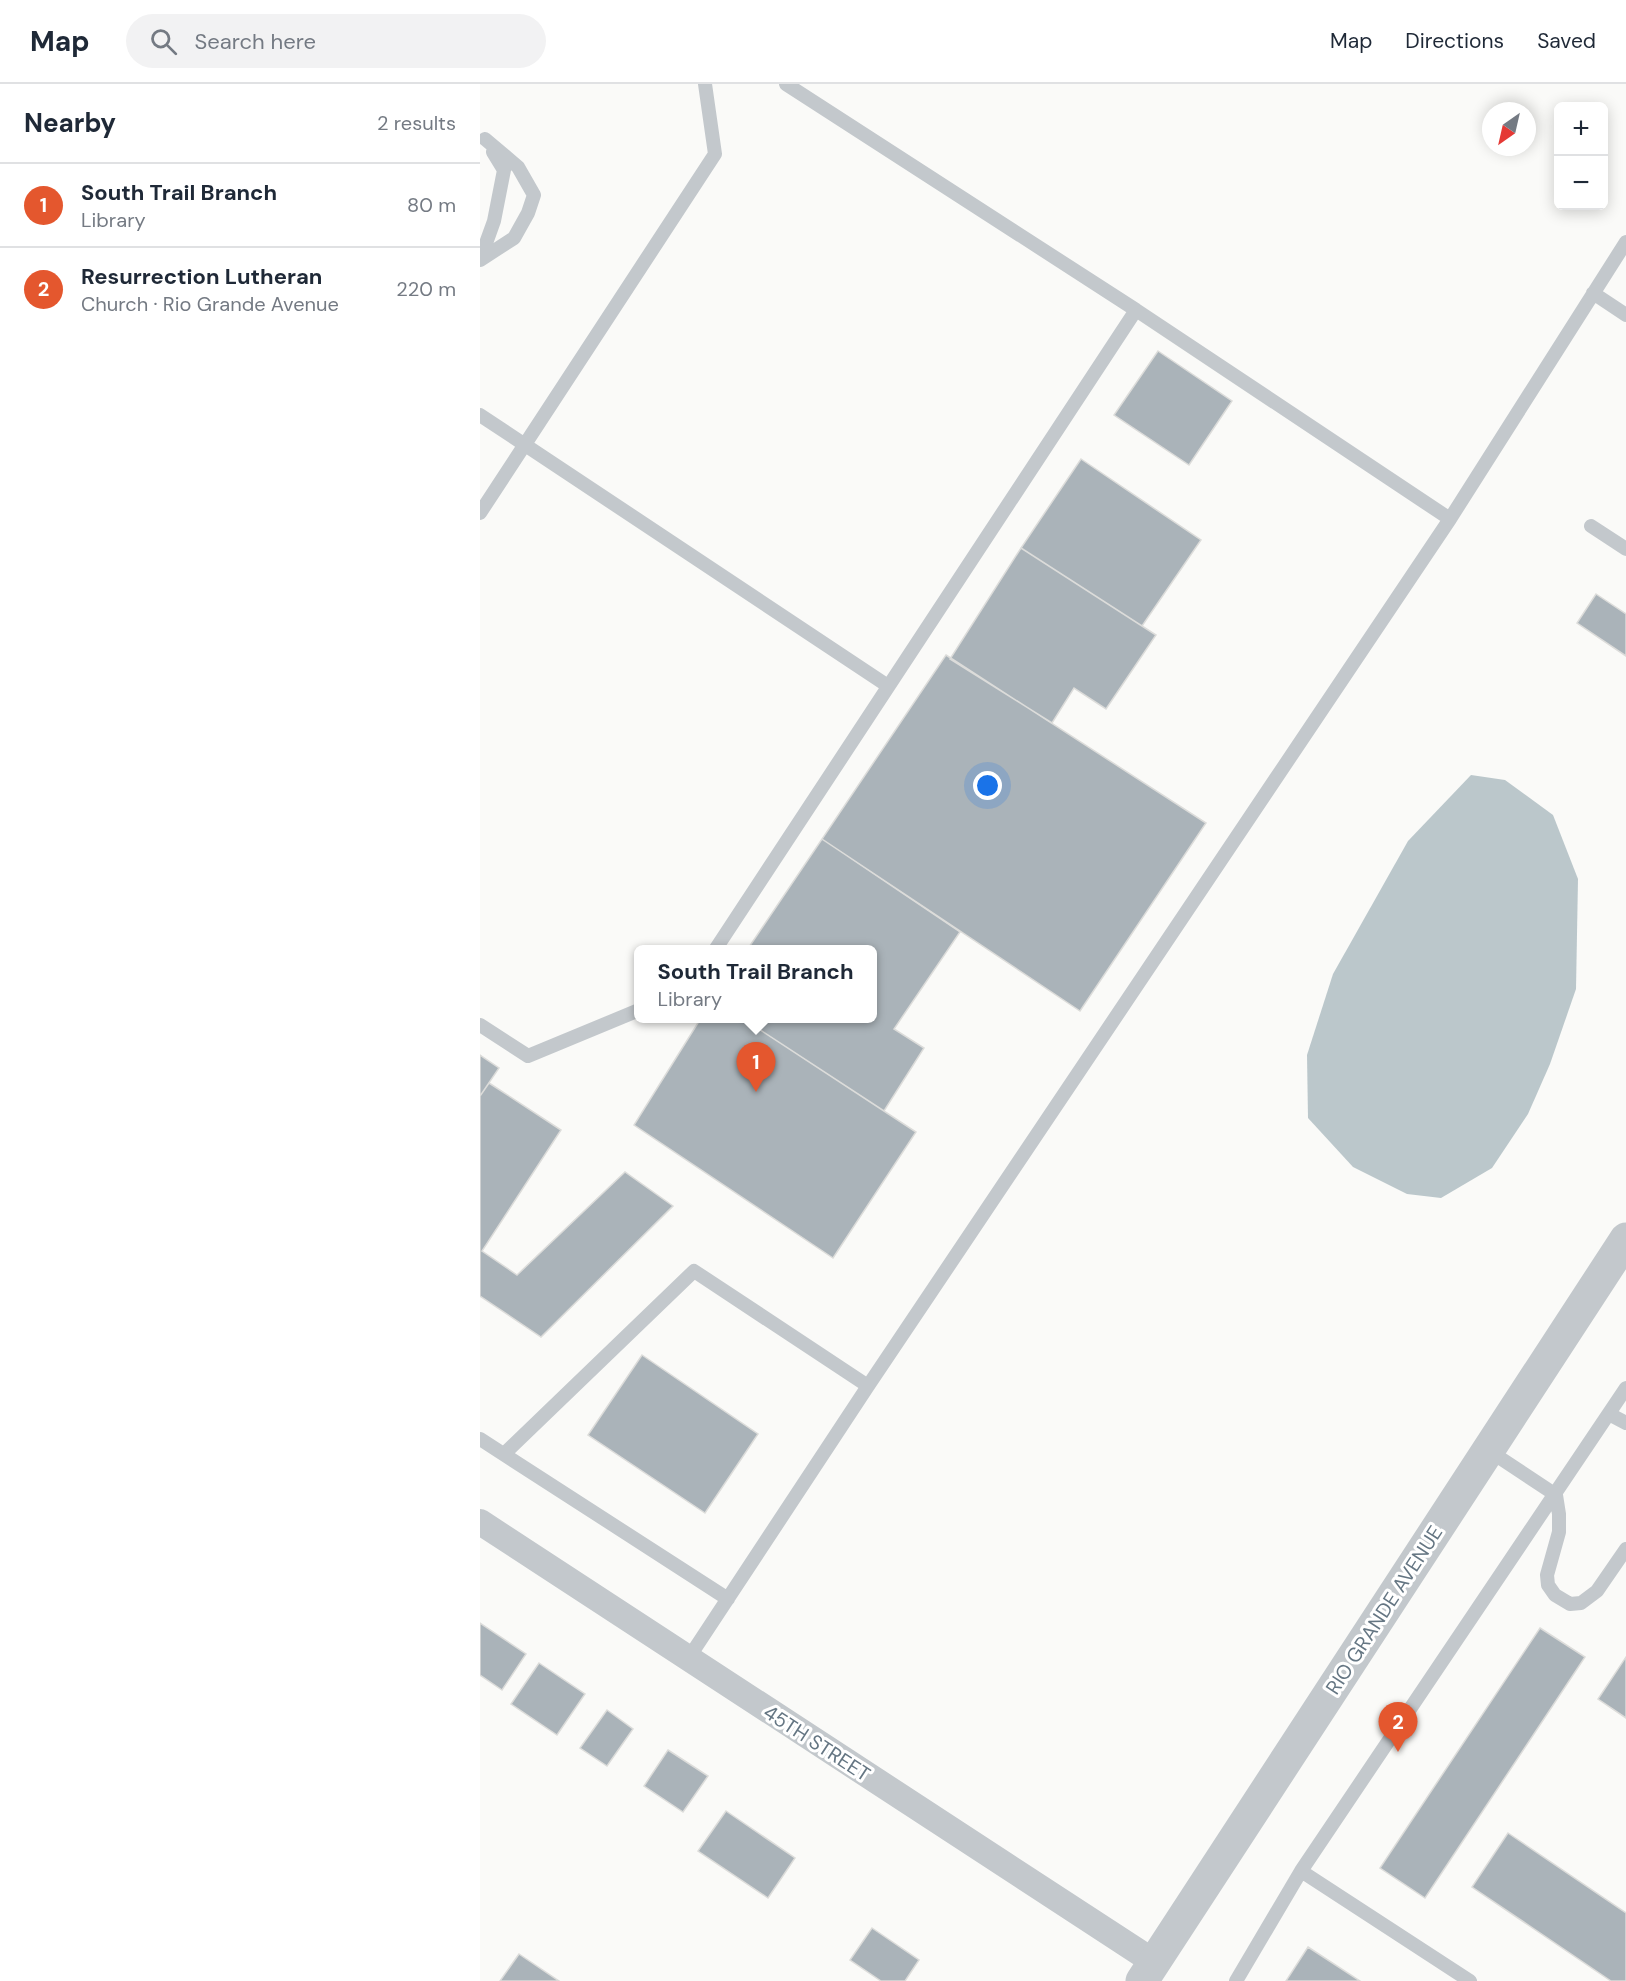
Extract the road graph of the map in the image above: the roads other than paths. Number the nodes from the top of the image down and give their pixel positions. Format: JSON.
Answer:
{"nodes":[{"id":1,"x":705,"y":84,"type":"edge"},
{"id":2,"x":786,"y":84,"type":"edge"},
{"id":3,"x":482,"y":137,"type":"edge"},
{"id":4,"x":1626,"y":242,"type":"edge"},
{"id":5,"x":480,"y":260,"type":"edge"},
{"id":6,"x":1593,"y":293,"type":"junction"},
{"id":7,"x":1136,"y":310,"type":"junction"},
{"id":8,"x":1626,"y":315,"type":"edge"},
{"id":9,"x":480,"y":415,"type":"edge"},
{"id":10,"x":525,"y":445,"type":"junction"},
{"id":11,"x":482,"y":505,"type":"edge"},
{"id":12,"x":1450,"y":519,"type":"junction"},
{"id":13,"x":1591,"y":526,"type":"dead end"},
{"id":14,"x":1626,"y":549,"type":"edge"},
{"id":15,"x":888,"y":686,"type":"junction"},
{"id":16,"x":718,"y":945,"type":"edge"},
{"id":17,"x":634,"y":1012,"type":"edge"},
{"id":18,"x":480,"y":1025,"type":"edge"},
{"id":19,"x":1626,"y":1239,"type":"edge"},
{"id":20,"x":868,"y":1386,"type":"junction"},
{"id":21,"x":1625,"y":1389,"type":"edge"},
{"id":22,"x":1609,"y":1414,"type":"junction"},
{"id":23,"x":1626,"y":1423,"type":"edge"},
{"id":24,"x":480,"y":1439,"type":"edge"},
{"id":25,"x":1488,"y":1450,"type":"junction"},
{"id":26,"x":504,"y":1454,"type":"junction"},
{"id":27,"x":1556,"y":1495,"type":"junction"},
{"id":28,"x":480,"y":1522,"type":"edge"},
{"id":29,"x":1626,"y":1549,"type":"edge"},
{"id":30,"x":728,"y":1599,"type":"junction"},
{"id":31,"x":688,"y":1659,"type":"junction"},
{"id":32,"x":1301,"y":1871,"type":"junction"},
{"id":33,"x":1148,"y":1971,"type":"edge"},
{"id":34,"x":1236,"y":1981,"type":"edge"},
{"id":35,"x":1470,"y":1981,"type":"edge"}],
"edges":[{"from":1,"to":10,"type":"lane"},
{"from":2,"to":7,"type":"lane"},
{"from":3,"to":5,"type":"lane"},
{"from":3,"to":5,"type":"lane"},
{"from":4,"to":6,"type":"lane"},
{"from":6,"to":8,"type":"lane"},
{"from":6,"to":12,"type":"lane"},
{"from":7,"to":12,"type":"lane"},
{"from":7,"to":15,"type":"lane"},
{"from":9,"to":10,"type":"lane"},
{"from":10,"to":11,"type":"lane"},
{"from":10,"to":15,"type":"lane"},
{"from":12,"to":20,"type":"lane"},
{"from":13,"to":14,"type":"lane"},
{"from":15,"to":16,"type":"lane"},
{"from":17,"to":18,"type":"lane"},
{"from":19,"to":25,"type":"street","name":"RIO GRANDE AVENUE"},
{"from":20,"to":26,"type":"lane"},
{"from":20,"to":30,"type":"lane"},
{"from":21,"to":22,"type":"lane"},
{"from":22,"to":23,"type":"lane"},
{"from":22,"to":27,"type":"lane"},
{"from":24,"to":26,"type":"lane"},
{"from":25,"to":27,"type":"lane"},
{"from":25,"to":33,"type":"street","name":"RIO GRANDE AVENUE"},
{"from":26,"to":30,"type":"lane"},
{"from":27,"to":29,"type":"lane"},
{"from":27,"to":32,"type":"lane"},
{"from":28,"to":31,"type":"street","name":"45TH STREET"},
{"from":30,"to":31,"type":"lane"},
{"from":31,"to":33,"type":"street","name":"45TH STREET"},
{"from":32,"to":34,"type":"lane"},
{"from":32,"to":35,"type":"lane"}]}
